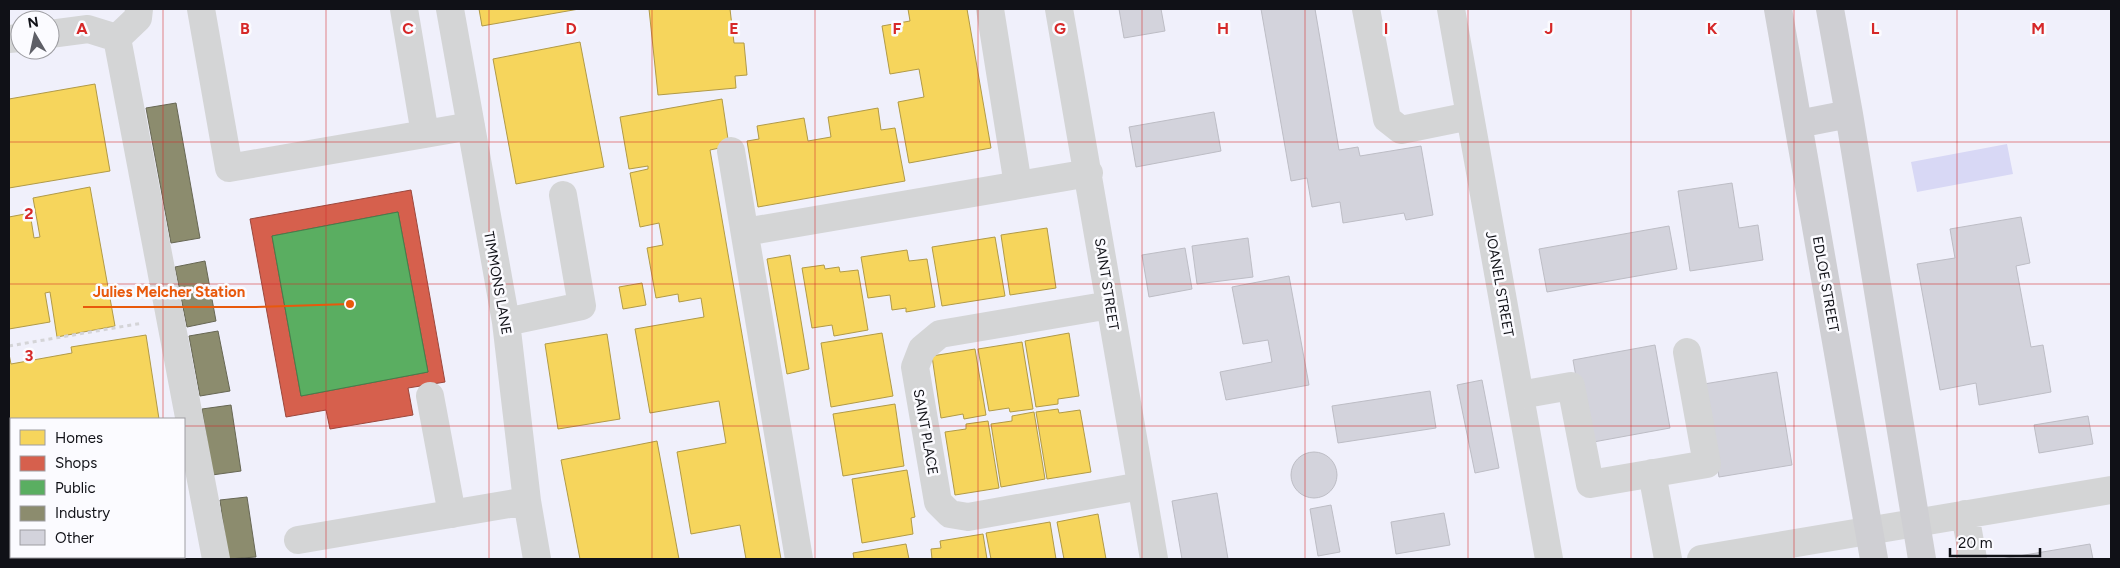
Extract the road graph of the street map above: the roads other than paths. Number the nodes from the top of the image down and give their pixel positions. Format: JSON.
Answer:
{"nodes":[{"id":1,"x":139,"y":9,"type":"edge"},
{"id":2,"x":201,"y":9,"type":"edge"},
{"id":3,"x":404,"y":9,"type":"edge"},
{"id":4,"x":450,"y":9,"type":"edge"},
{"id":5,"x":990,"y":9,"type":"edge"},
{"id":6,"x":1059,"y":9,"type":"edge"},
{"id":7,"x":1366,"y":9,"type":"edge"},
{"id":8,"x":1451,"y":9,"type":"edge"},
{"id":9,"x":1778,"y":9,"type":"edge"},
{"id":10,"x":1830,"y":9,"type":"edge"},
{"id":11,"x":60,"y":33,"type":"edge"},
{"id":12,"x":117,"y":38,"type":"junction"},
{"id":13,"x":1849,"y":114,"type":"junction"},
{"id":14,"x":1470,"y":116,"type":"junction"},
{"id":15,"x":1798,"y":124,"type":"junction"},
{"id":16,"x":471,"y":126,"type":"junction"},
{"id":17,"x":425,"y":134,"type":"junction"},
{"id":18,"x":731,"y":151,"type":"dead end"},
{"id":19,"x":1089,"y":173,"type":"junction"},
{"id":20,"x":1018,"y":185,"type":"junction"},
{"id":21,"x":563,"y":195,"type":"dead end"},
{"id":22,"x":745,"y":232,"type":"junction"},
{"id":23,"x":1110,"y":305,"type":"junction"},
{"id":24,"x":506,"y":322,"type":"junction"},
{"id":25,"x":1687,"y":352,"type":"dead end"},
{"id":26,"x":1520,"y":395,"type":"junction"},
{"id":27,"x":430,"y":396,"type":"dead end"},
{"id":28,"x":1652,"y":473,"type":"junction"},
{"id":29,"x":1141,"y":486,"type":"junction"},
{"id":30,"x":2111,"y":490,"type":"edge"},
{"id":31,"x":527,"y":501,"type":"junction"},
{"id":32,"x":452,"y":514,"type":"junction"},
{"id":33,"x":1965,"y":514,"type":"junction"},
{"id":34,"x":1916,"y":523,"type":"junction"},
{"id":35,"x":1868,"y":531,"type":"junction"},
{"id":36,"x":298,"y":540,"type":"dead end"},
{"id":37,"x":216,"y":559,"type":"edge"},
{"id":38,"x":537,"y":559,"type":"edge"},
{"id":39,"x":799,"y":559,"type":"edge"},
{"id":40,"x":1154,"y":559,"type":"edge"},
{"id":41,"x":1549,"y":559,"type":"edge"},
{"id":42,"x":1668,"y":559,"type":"edge"},
{"id":43,"x":1702,"y":559,"type":"edge"},
{"id":44,"x":1874,"y":559,"type":"edge"},
{"id":45,"x":1922,"y":559,"type":"edge"},
{"id":46,"x":1973,"y":559,"type":"edge"}],
"edges":[{"from":1,"to":12,"type":"street"},
{"from":2,"to":17,"type":"street"},
{"from":3,"to":17,"type":"street"},
{"from":4,"to":16,"type":"street","name":"TIMMONS LANE"},
{"from":5,"to":20,"type":"street"},
{"from":6,"to":19,"type":"street","name":"SAINT STREET"},
{"from":7,"to":14,"type":"street"},
{"from":8,"to":14,"type":"street","name":"JOANEL STREET"},
{"from":9,"to":15,"type":"main road","name":"EDLOE STREET"},
{"from":10,"to":13,"type":"main road"},
{"from":11,"to":12,"type":"street"},
{"from":12,"to":37,"type":"street"},
{"from":13,"to":15,"type":"main road"},
{"from":13,"to":34,"type":"main road"},
{"from":14,"to":26,"type":"street","name":"JOANEL STREET"},
{"from":15,"to":35,"type":"main road","name":"EDLOE STREET"},
{"from":16,"to":17,"type":"street"},
{"from":16,"to":24,"type":"street","name":"TIMMONS LANE"},
{"from":18,"to":22,"type":"street"},
{"from":19,"to":20,"type":"street"},
{"from":19,"to":23,"type":"street","name":"SAINT STREET"},
{"from":20,"to":22,"type":"street"},
{"from":21,"to":24,"type":"street"},
{"from":22,"to":39,"type":"street"},
{"from":23,"to":29,"type":"street","name":"SAINT STREET"},
{"from":23,"to":29,"type":"street","name":"SAINT PLACE"},
{"from":24,"to":31,"type":"street","name":"TIMMONS LANE"},
{"from":25,"to":28,"type":"street"},
{"from":26,"to":28,"type":"street"},
{"from":26,"to":41,"type":"street","name":"JOANEL STREET"},
{"from":27,"to":32,"type":"street"},
{"from":28,"to":42,"type":"street"},
{"from":29,"to":40,"type":"street","name":"SAINT STREET"},
{"from":30,"to":33,"type":"street"},
{"from":31,"to":32,"type":"street"},
{"from":31,"to":38,"type":"street","name":"TIMMONS LANE"},
{"from":32,"to":36,"type":"street"},
{"from":33,"to":34,"type":"street"},
{"from":33,"to":46,"type":"street"},
{"from":34,"to":35,"type":"street"},
{"from":34,"to":45,"type":"main road"},
{"from":35,"to":43,"type":"street"},
{"from":35,"to":44,"type":"main road","name":"EDLOE STREET"}]}
